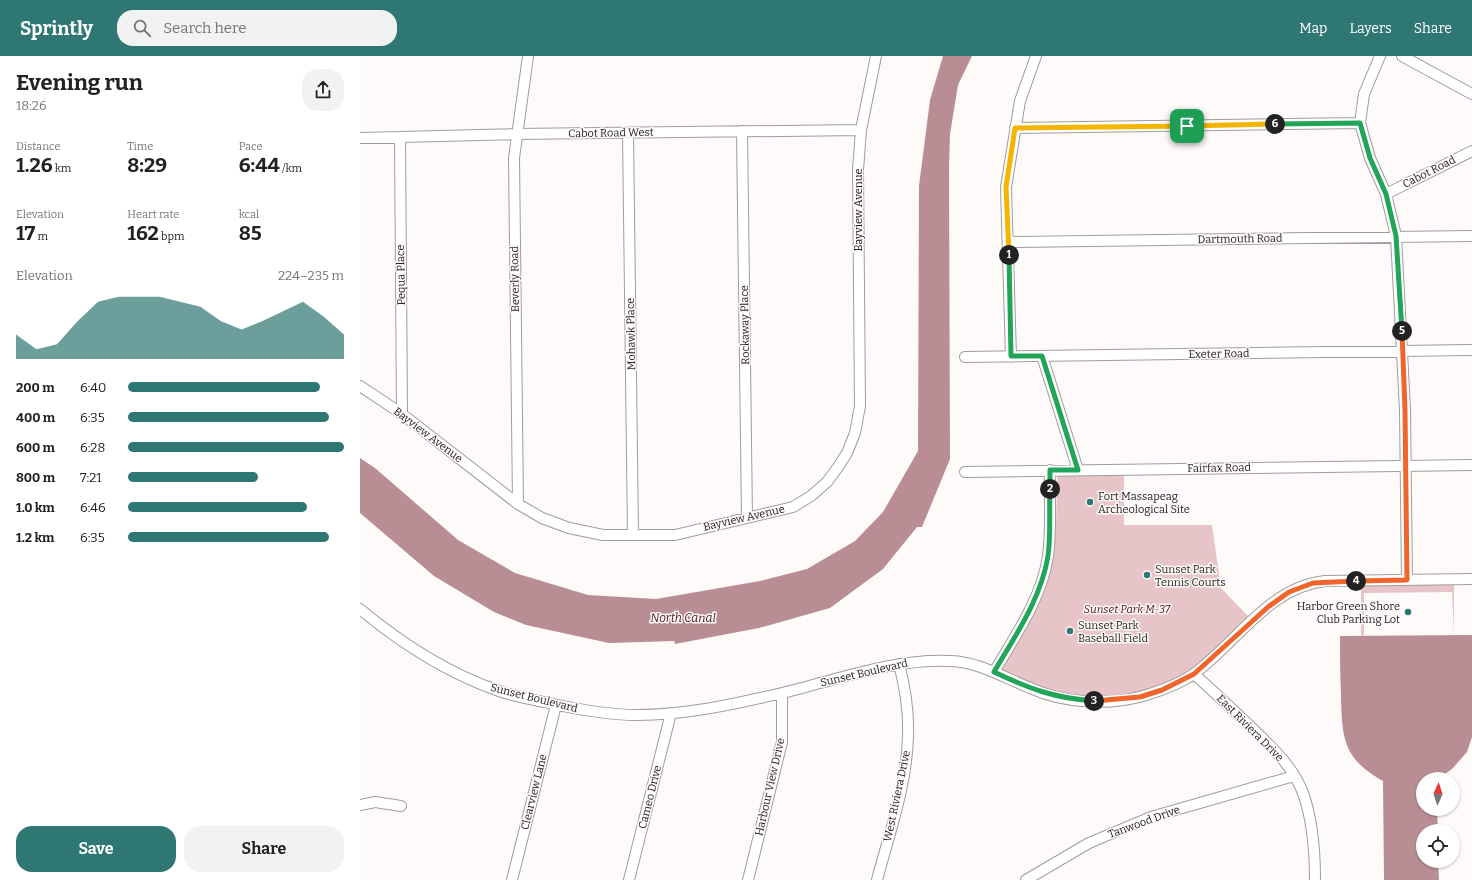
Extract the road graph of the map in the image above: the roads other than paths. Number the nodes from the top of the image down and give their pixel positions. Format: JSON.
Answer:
{"nodes":[{"id":1,"x":528,"y":56,"type":"edge"},
{"id":2,"x":876,"y":56,"type":"edge"},
{"id":3,"x":1036,"y":56,"type":"edge"},
{"id":4,"x":1380,"y":56,"type":"edge"},
{"id":5,"x":1402,"y":56,"type":"edge"},
{"id":6,"x":1472,"y":94,"type":"edge"},
{"id":7,"x":1360,"y":123,"type":"junction"},
{"id":8,"x":1015,"y":128,"type":"junction"},
{"id":9,"x":861,"y":130,"type":"junction"},
{"id":10,"x":742,"y":131,"type":"junction"},
{"id":11,"x":628,"y":133,"type":"junction"},
{"id":12,"x":516,"y":134,"type":"junction"},
{"id":13,"x":400,"y":137,"type":"junction"},
{"id":14,"x":360,"y":138,"type":"edge"},
{"id":15,"x":1472,"y":151,"type":"edge"},
{"id":16,"x":1386,"y":194,"type":"junction"},
{"id":17,"x":1396,"y":236,"type":"junction"},
{"id":18,"x":1472,"y":236,"type":"edge"},
{"id":19,"x":1008,"y":242,"type":"junction"},
{"id":20,"x":1472,"y":350,"type":"edge"},
{"id":21,"x":1403,"y":351,"type":"junction"},
{"id":22,"x":1011,"y":356,"type":"junction"},
{"id":23,"x":1042,"y":356,"type":"junction"},
{"id":24,"x":965,"y":357,"type":"dead end"},
{"id":25,"x":360,"y":386,"type":"edge"},
{"id":26,"x":402,"y":414,"type":"junction"},
{"id":27,"x":1472,"y":465,"type":"edge"},
{"id":28,"x":1405,"y":466,"type":"junction"},
{"id":29,"x":1050,"y":470,"type":"junction"},
{"id":30,"x":1078,"y":470,"type":"junction"},
{"id":31,"x":965,"y":472,"type":"dead end"},
{"id":32,"x":518,"y":504,"type":"junction"},
{"id":33,"x":747,"y":518,"type":"junction"},
{"id":34,"x":633,"y":535,"type":"junction"},
{"id":35,"x":1472,"y":579,"type":"edge"},
{"id":36,"x":1407,"y":580,"type":"junction"},
{"id":37,"x":360,"y":609,"type":"edge"},
{"id":38,"x":899,"y":664,"type":"junction"},
{"id":39,"x":994,"y":672,"type":"junction"},
{"id":40,"x":1194,"y":674,"type":"junction"},
{"id":41,"x":782,"y":693,"type":"junction"},
{"id":42,"x":556,"y":705,"type":"junction"},
{"id":43,"x":671,"y":713,"type":"junction"},
{"id":44,"x":1294,"y":776,"type":"junction"},
{"id":45,"x":360,"y":805,"type":"edge"},
{"id":46,"x":400,"y":806,"type":"dead end"},
{"id":47,"x":512,"y":880,"type":"edge"},
{"id":48,"x":629,"y":880,"type":"edge"},
{"id":49,"x":748,"y":880,"type":"edge"},
{"id":50,"x":877,"y":880,"type":"edge"},
{"id":51,"x":1026,"y":880,"type":"edge"},
{"id":52,"x":1315,"y":880,"type":"edge"}],
"edges":[{"from":1,"to":12,"type":"street","name":"Beverly Road"},
{"from":2,"to":9,"type":"street","name":"Bayview Avenue"},
{"from":3,"to":8,"type":"street"},
{"from":4,"to":7,"type":"street"},
{"from":5,"to":6,"type":"street"},
{"from":7,"to":8,"type":"street"},
{"from":7,"to":16,"type":"street"},
{"from":8,"to":19,"type":"street"},
{"from":9,"to":10,"type":"street","name":"Cabot Road West"},
{"from":9,"to":33,"type":"street","name":"Bayview Avenue"},
{"from":10,"to":11,"type":"street","name":"Cabot Road West"},
{"from":10,"to":33,"type":"street","name":"Rockaway Place"},
{"from":11,"to":12,"type":"street","name":"Cabot Road West"},
{"from":11,"to":34,"type":"street","name":"Mohawk Place"},
{"from":12,"to":13,"type":"street","name":"Cabot Road West"},
{"from":12,"to":32,"type":"street","name":"Beverly Road"},
{"from":13,"to":14,"type":"street","name":"Cabot Road West"},
{"from":13,"to":26,"type":"street","name":"Pequa Place"},
{"from":15,"to":16,"type":"street","name":"Cabot Road"},
{"from":16,"to":17,"type":"street"},
{"from":17,"to":18,"type":"street","name":"Dartmouth Road"},
{"from":17,"to":19,"type":"street","name":"Dartmouth Road"},
{"from":17,"to":21,"type":"street"},
{"from":19,"to":22,"type":"street"},
{"from":20,"to":21,"type":"street","name":"Exeter Road"},
{"from":21,"to":23,"type":"street","name":"Exeter Road"},
{"from":21,"to":28,"type":"street"},
{"from":22,"to":23,"type":"street","name":"Exeter Road"},
{"from":22,"to":24,"type":"street","name":"Exeter Road"},
{"from":23,"to":30,"type":"street"},
{"from":25,"to":26,"type":"street","name":"Bayview Avenue"},
{"from":26,"to":32,"type":"street","name":"Bayview Avenue"},
{"from":27,"to":28,"type":"street","name":"Fairfax Road"},
{"from":28,"to":30,"type":"street","name":"Fairfax Road"},
{"from":28,"to":36,"type":"street"},
{"from":29,"to":30,"type":"street","name":"Fairfax Road"},
{"from":29,"to":31,"type":"street","name":"Fairfax Road"},
{"from":29,"to":39,"type":"street"},
{"from":32,"to":34,"type":"street","name":"Bayview Avenue"},
{"from":33,"to":34,"type":"street","name":"Bayview Avenue"},
{"from":35,"to":36,"type":"street","name":"Sunset Boulevard"},
{"from":36,"to":40,"type":"street","name":"Sunset Boulevard"},
{"from":37,"to":42,"type":"street","name":"Sunset Boulevard"},
{"from":38,"to":39,"type":"street","name":"Sunset Boulevard"},
{"from":38,"to":41,"type":"street","name":"Sunset Boulevard"},
{"from":38,"to":50,"type":"street","name":"West Riviera Drive"},
{"from":39,"to":40,"type":"street","name":"Sunset Boulevard"},
{"from":40,"to":44,"type":"street","name":"East Riviera Drive"},
{"from":41,"to":43,"type":"street","name":"Sunset Boulevard"},
{"from":41,"to":49,"type":"street","name":"Harbour View Drive"},
{"from":42,"to":43,"type":"street","name":"Sunset Boulevard"},
{"from":42,"to":47,"type":"street","name":"Clearview Lane"},
{"from":43,"to":48,"type":"street","name":"Cameo Drive"},
{"from":44,"to":51,"type":"street","name":"Tanwood Drive"},
{"from":44,"to":52,"type":"street","name":"East Riviera Drive"},
{"from":45,"to":46,"type":"street"}]}
